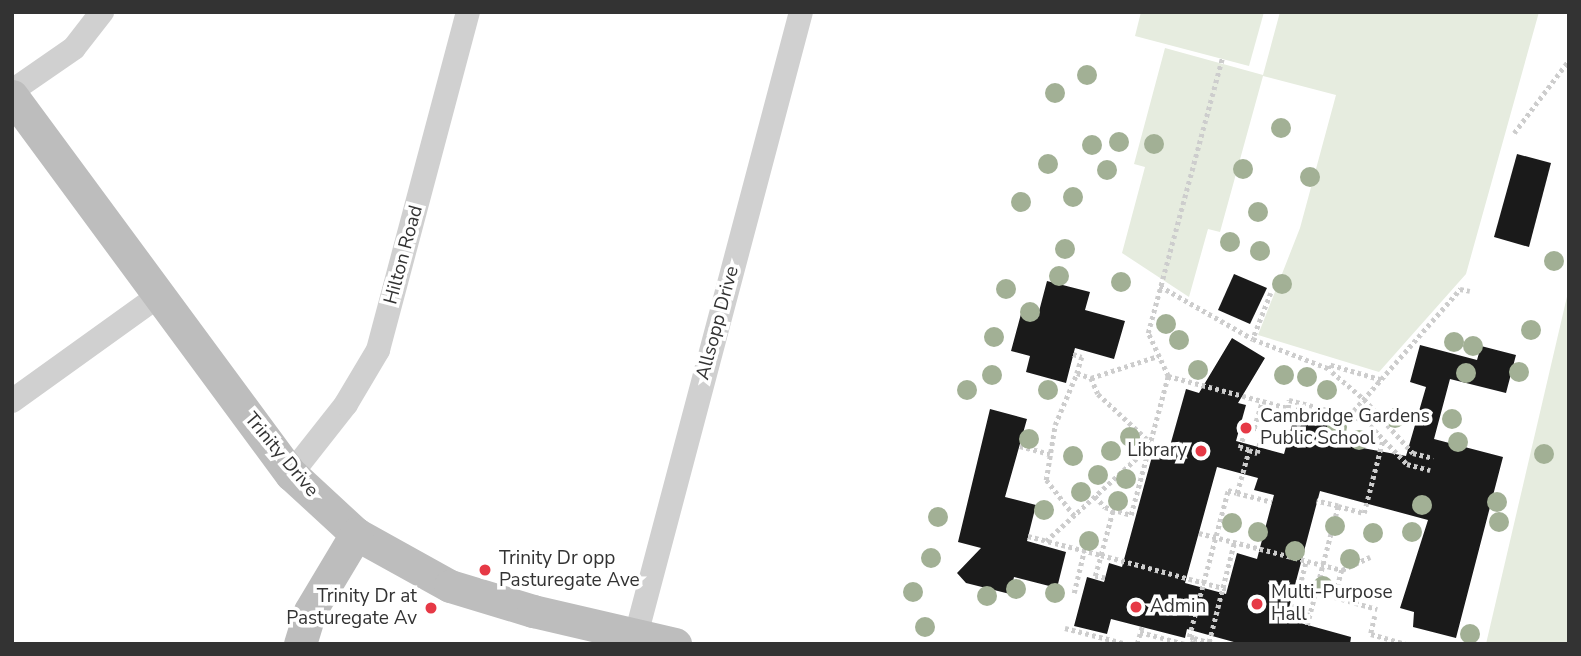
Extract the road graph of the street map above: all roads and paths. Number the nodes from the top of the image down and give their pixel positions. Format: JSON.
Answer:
{"nodes":[{"id":1,"x":102,"y":12,"type":"edge"},
{"id":2,"x":468,"y":12,"type":"edge"},
{"id":3,"x":801,"y":12,"type":"edge"},
{"id":4,"x":1223,"y":59,"type":"dead end"},
{"id":5,"x":1569,"y":60,"type":"edge"},
{"id":6,"x":12,"y":93,"type":"edge"},
{"id":7,"x":1514,"y":133,"type":"dead end"},
{"id":8,"x":1160,"y":286,"type":"junction"},
{"id":9,"x":1470,"y":291,"type":"dead end"},
{"id":10,"x":1271,"y":293,"type":"dead end"},
{"id":11,"x":158,"y":296,"type":"junction"},
{"id":12,"x":1253,"y":339,"type":"junction"},
{"id":13,"x":1073,"y":354,"type":"dead end"},
{"id":14,"x":1158,"y":356,"type":"junction"},
{"id":15,"x":1330,"y":369,"type":"junction"},
{"id":16,"x":1077,"y":373,"type":"junction"},
{"id":17,"x":1168,"y":376,"type":"junction"},
{"id":18,"x":1091,"y":378,"type":"junction"},
{"id":19,"x":1381,"y":380,"type":"junction"},
{"id":20,"x":1364,"y":399,"type":"junction"},
{"id":21,"x":12,"y":401,"type":"edge"},
{"id":22,"x":1262,"y":401,"type":"junction"},
{"id":23,"x":1349,"y":416,"type":"junction"},
{"id":24,"x":1254,"y":428,"type":"junction"},
{"id":25,"x":1383,"y":439,"type":"junction"},
{"id":26,"x":1150,"y":444,"type":"junction"},
{"id":27,"x":1020,"y":446,"type":"dead end"},
{"id":28,"x":1249,"y":450,"type":"junction"},
{"id":29,"x":1051,"y":454,"type":"junction"},
{"id":30,"x":1433,"y":458,"type":"dead end"},
{"id":31,"x":1430,"y":470,"type":"dead end"},
{"id":32,"x":291,"y":474,"type":"junction"},
{"id":33,"x":1237,"y":493,"type":"junction"},
{"id":34,"x":1095,"y":496,"type":"junction"},
{"id":35,"x":1317,"y":501,"type":"dead end"},
{"id":36,"x":1272,"y":502,"type":"dead end"},
{"id":37,"x":1338,"y":506,"type":"junction"},
{"id":38,"x":1113,"y":510,"type":"junction"},
{"id":39,"x":1074,"y":516,"type":"junction"},
{"id":40,"x":1199,"y":533,"type":"dead end"},
{"id":41,"x":356,"y":534,"type":"junction"},
{"id":42,"x":1028,"y":536,"type":"dead end"},
{"id":43,"x":1216,"y":538,"type":"junction"},
{"id":44,"x":1046,"y":541,"type":"junction"},
{"id":45,"x":1234,"y":543,"type":"junction"},
{"id":46,"x":1084,"y":551,"type":"junction"},
{"id":47,"x":1101,"y":555,"type":"junction"},
{"id":48,"x":1370,"y":557,"type":"dead end"},
{"id":49,"x":1306,"y":561,"type":"junction"},
{"id":50,"x":1322,"y":565,"type":"junction"},
{"id":51,"x":1342,"y":570,"type":"junction"},
{"id":52,"x":1105,"y":578,"type":"dead end"},
{"id":53,"x":1204,"y":583,"type":"junction"},
{"id":54,"x":1225,"y":588,"type":"junction"},
{"id":55,"x":1074,"y":593,"type":"dead end"},
{"id":56,"x":1377,"y":608,"type":"dead end"},
{"id":57,"x":1293,"y":611,"type":"junction"},
{"id":58,"x":1310,"y":615,"type":"junction"},
{"id":59,"x":1375,"y":616,"type":"dead end"},
{"id":60,"x":1291,"y":621,"type":"dead end"},
{"id":61,"x":1307,"y":625,"type":"dead end"},
{"id":62,"x":1065,"y":628,"type":"dead end"},
{"id":63,"x":636,"y":635,"type":"junction"},
{"id":64,"x":1193,"y":641,"type":"edge"},
{"id":65,"x":1213,"y":643,"type":"edge"},
{"id":66,"x":300,"y":644,"type":"edge"},
{"id":67,"x":675,"y":644,"type":"edge"},
{"id":68,"x":1127,"y":644,"type":"edge"},
{"id":69,"x":1137,"y":644,"type":"edge"},
{"id":70,"x":1185,"y":644,"type":"edge"},
{"id":71,"x":1407,"y":644,"type":"edge"}],
"edges":[{"from":1,"to":6,"type":"street"},
{"from":2,"to":32,"type":"street","name":"Hilton Road"},
{"from":3,"to":63,"type":"street","name":"Allsopp Drive"},
{"from":4,"to":8,"type":"path"},
{"from":5,"to":7,"type":"path"},
{"from":6,"to":11,"type":"street","name":"Trinity Drive"},
{"from":8,"to":12,"type":"path"},
{"from":8,"to":14,"type":"path"},
{"from":9,"to":19,"type":"path"},
{"from":10,"to":12,"type":"path"},
{"from":11,"to":21,"type":"street"},
{"from":11,"to":32,"type":"street","name":"Trinity Drive"},
{"from":12,"to":15,"type":"path"},
{"from":13,"to":16,"type":"path"},
{"from":14,"to":17,"type":"path"},
{"from":14,"to":18,"type":"path"},
{"from":15,"to":19,"type":"path"},
{"from":15,"to":20,"type":"path"},
{"from":16,"to":18,"type":"path"},
{"from":16,"to":29,"type":"path"},
{"from":17,"to":22,"type":"path"},
{"from":17,"to":26,"type":"path"},
{"from":18,"to":26,"type":"path"},
{"from":19,"to":20,"type":"path"},
{"from":20,"to":23,"type":"path"},
{"from":20,"to":30,"type":"path"},
{"from":22,"to":23,"type":"path"},
{"from":22,"to":24,"type":"path"},
{"from":23,"to":25,"type":"path"},
{"from":24,"to":28,"type":"path"},
{"from":24,"to":28,"type":"path"},
{"from":25,"to":31,"type":"path"},
{"from":25,"to":37,"type":"path"},
{"from":26,"to":34,"type":"path"},
{"from":26,"to":38,"type":"path"},
{"from":27,"to":29,"type":"path"},
{"from":28,"to":33,"type":"path"},
{"from":29,"to":39,"type":"path"},
{"from":32,"to":41,"type":"street","name":"Trinity Drive"},
{"from":33,"to":36,"type":"path"},
{"from":33,"to":43,"type":"path"},
{"from":34,"to":38,"type":"path"},
{"from":34,"to":39,"type":"path"},
{"from":35,"to":37,"type":"path"},
{"from":37,"to":50,"type":"path"},
{"from":38,"to":47,"type":"path"},
{"from":39,"to":44,"type":"path"},
{"from":40,"to":43,"type":"path"},
{"from":41,"to":63,"type":"street","name":"Trinity Drive"},
{"from":41,"to":66,"type":"street"},
{"from":42,"to":44,"type":"path"},
{"from":43,"to":45,"type":"path"},
{"from":43,"to":53,"type":"path"},
{"from":44,"to":46,"type":"path"},
{"from":45,"to":49,"type":"path"},
{"from":45,"to":54,"type":"path"},
{"from":46,"to":47,"type":"path"},
{"from":46,"to":55,"type":"path"},
{"from":47,"to":52,"type":"path"},
{"from":47,"to":53,"type":"path"},
{"from":48,"to":51,"type":"path"},
{"from":49,"to":50,"type":"path"},
{"from":49,"to":57,"type":"path"},
{"from":50,"to":51,"type":"path"},
{"from":50,"to":58,"type":"path"},
{"from":51,"to":56,"type":"path"},
{"from":53,"to":54,"type":"path"},
{"from":53,"to":64,"type":"path"},
{"from":54,"to":65,"type":"path"},
{"from":57,"to":58,"type":"path"},
{"from":57,"to":60,"type":"path"},
{"from":58,"to":61,"type":"path"},
{"from":59,"to":71,"type":"path"},
{"from":62,"to":68,"type":"path"},
{"from":63,"to":67,"type":"street","name":"Trinity Drive"},
{"from":64,"to":65,"type":"path"},
{"from":69,"to":70,"type":"path"}]}
